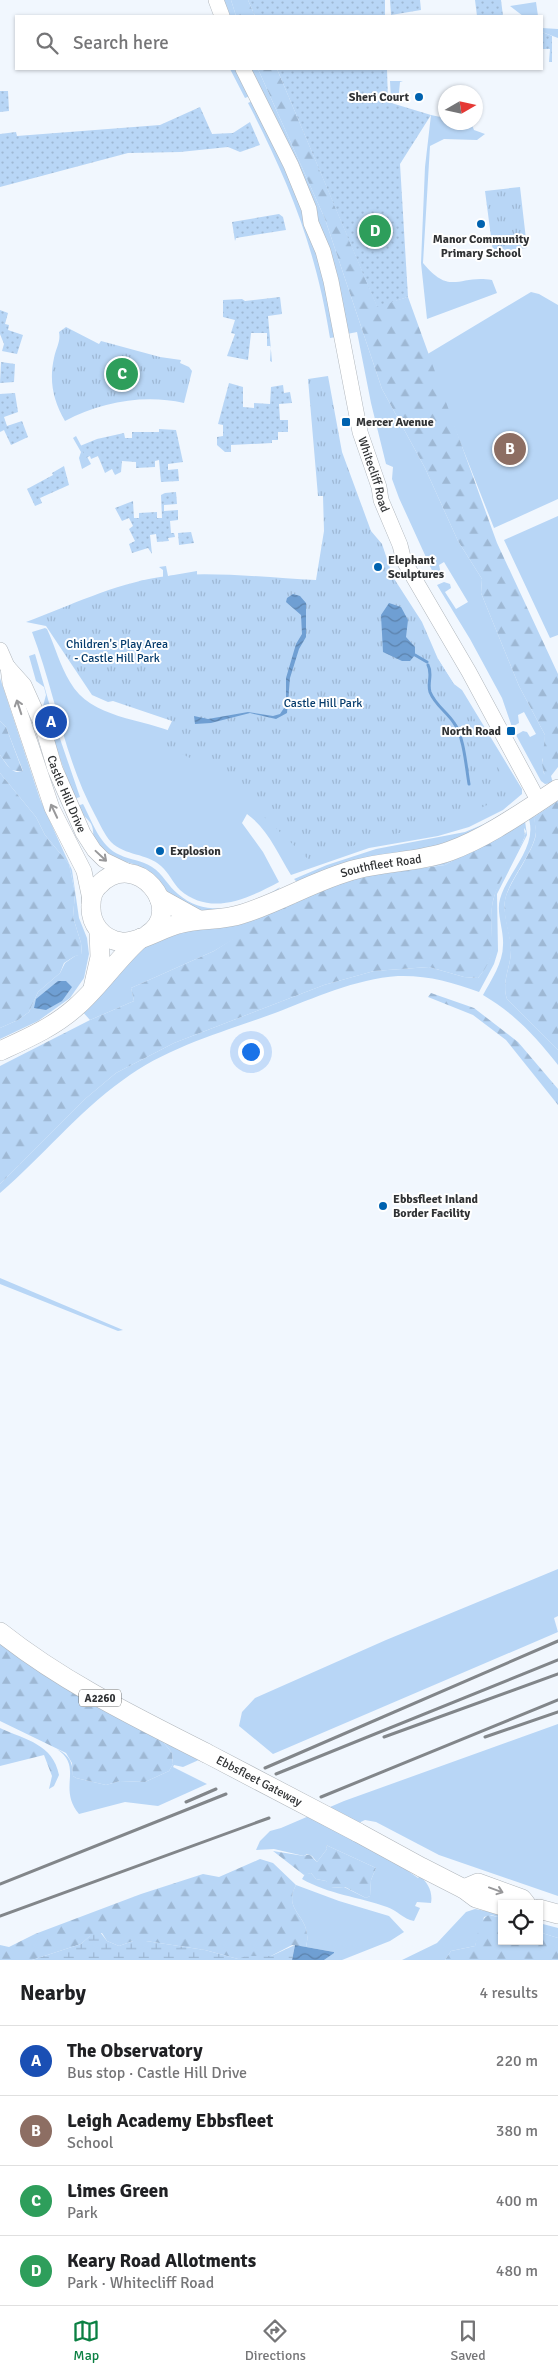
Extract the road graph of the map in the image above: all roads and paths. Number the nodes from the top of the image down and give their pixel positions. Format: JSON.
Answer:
{"nodes":[{"id":1,"x":216,"y":0,"type":"edge"},
{"id":2,"x":222,"y":15,"type":"edge"},
{"id":3,"x":244,"y":70,"type":"edge"},
{"id":4,"x":0,"y":650,"type":"edge"},
{"id":5,"x":8,"y":666,"type":"junction"},
{"id":6,"x":558,"y":789,"type":"edge"},
{"id":7,"x":539,"y":802,"type":"junction"},
{"id":8,"x":137,"y":875,"type":"junction"},
{"id":9,"x":159,"y":898,"type":"junction"},
{"id":10,"x":91,"y":904,"type":"junction"},
{"id":11,"x":197,"y":919,"type":"junction"},
{"id":12,"x":99,"y":931,"type":"junction"},
{"id":13,"x":144,"y":936,"type":"junction"},
{"id":14,"x":92,"y":989,"type":"junction"},
{"id":15,"x":0,"y":1052,"type":"edge"},
{"id":16,"x":0,"y":1632,"type":"edge"},
{"id":17,"x":464,"y":1888,"type":"junction"},
{"id":18,"x":523,"y":1900,"type":"edge"},
{"id":19,"x":498,"y":1905,"type":"edge"},
{"id":20,"x":543,"y":1910,"type":"edge"},
{"id":21,"x":558,"y":1914,"type":"edge"}],
"edges":[{"from":1,"to":2,"type":"street"},
{"from":3,"to":7,"type":"street","name":"Whitecliff Road"},
{"from":4,"to":5,"type":"street","name":"Castle Hill Drive"},
{"from":5,"to":8,"type":"street","name":"Castle Hill Drive","one_way":true},
{"from":10,"to":5,"type":"street","name":"Castle Hill Drive","one_way":true},
{"from":6,"to":7,"type":"main road","name":"Southfleet Road"},
{"from":7,"to":11,"type":"main road","name":"Southfleet Road"},
{"from":8,"to":9,"type":"main road"},
{"from":8,"to":10,"type":"main road"},
{"from":9,"to":11,"type":"main road"},
{"from":9,"to":13,"type":"main road"},
{"from":10,"to":12,"type":"main road"},
{"from":11,"to":13,"type":"main road"},
{"from":12,"to":13,"type":"main road"},
{"from":12,"to":14,"type":"main road"},
{"from":13,"to":14,"type":"main road"},
{"from":14,"to":15,"type":"main road"},
{"from":16,"to":17,"type":"main road","name":"Ebbsfleet Gateway","number":"A2260","bridge":true},
{"from":17,"to":18,"type":"main road","name":"Ebbsfleet Gateway","number":"A2260","one_way":true},
{"from":17,"to":19,"type":"main road"},
{"from":20,"to":21,"type":"main road"}]}
